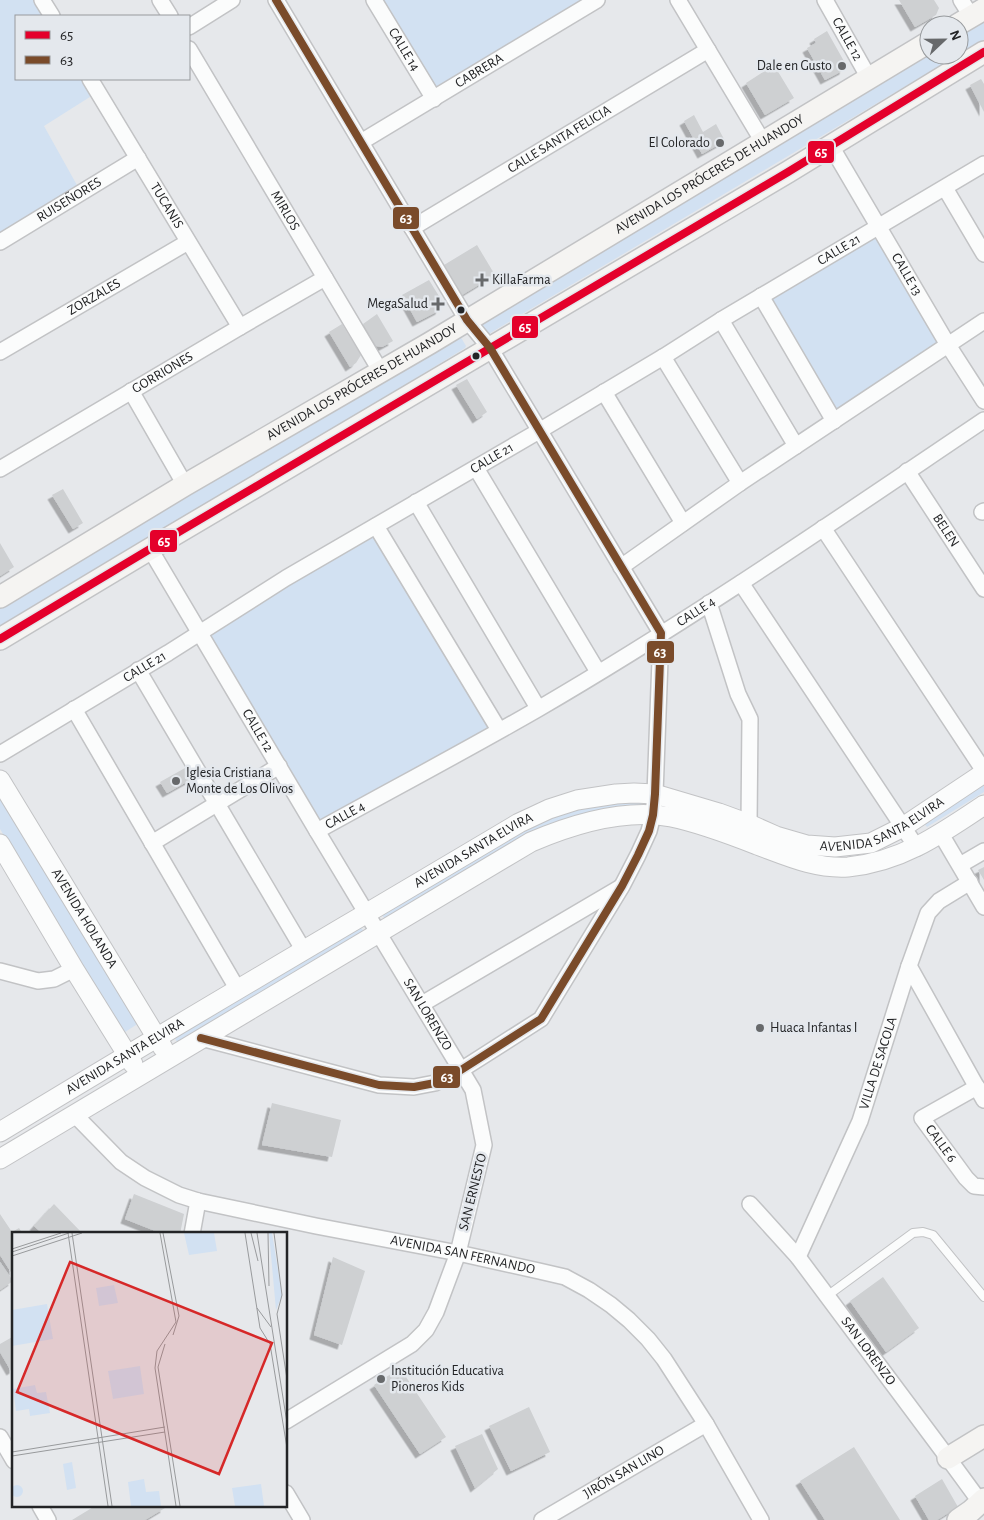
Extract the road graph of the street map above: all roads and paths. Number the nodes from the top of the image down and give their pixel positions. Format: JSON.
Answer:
{"nodes":[{"id":1,"x":42,"y":0,"type":"edge"},
{"id":2,"x":160,"y":0,"type":"edge"},
{"id":3,"x":232,"y":0,"type":"edge"},
{"id":4,"x":276,"y":0,"type":"edge"},
{"id":5,"x":374,"y":0,"type":"edge"},
{"id":6,"x":598,"y":0,"type":"edge"},
{"id":7,"x":678,"y":0,"type":"edge"},
{"id":8,"x":825,"y":0,"type":"edge"},
{"id":9,"x":51,"y":15,"type":"edge"},
{"id":10,"x":169,"y":15,"type":"edge"},
{"id":11,"x":190,"y":25,"type":"edge"},
{"id":12,"x":919,"y":48,"type":"edge"},
{"id":13,"x":708,"y":50,"type":"junction"},
{"id":14,"x":190,"y":51,"type":"edge"},
{"id":15,"x":984,"y":52,"type":"edge"},
{"id":16,"x":869,"y":78,"type":"junction"},
{"id":17,"x":94,"y":80,"type":"edge"},
{"id":18,"x":434,"y":99,"type":"junction"},
{"id":19,"x":361,"y":142,"type":"junction"},
{"id":20,"x":763,"y":142,"type":"junction"},
{"id":21,"x":831,"y":146,"type":"junction"},
{"id":22,"x":138,"y":158,"type":"junction"},
{"id":23,"x":984,"y":164,"type":"edge"},
{"id":24,"x":945,"y":188,"type":"junction"},
{"id":25,"x":879,"y":226,"type":"junction"},
{"id":26,"x":412,"y":228,"type":"junction"},
{"id":27,"x":0,"y":242,"type":"edge"},
{"id":28,"x":188,"y":242,"type":"junction"},
{"id":29,"x":984,"y":254,"type":"edge"},
{"id":30,"x":325,"y":278,"type":"junction"},
{"id":31,"x":761,"y":296,"type":"junction"},
{"id":32,"x":467,"y":320,"type":"junction"},
{"id":33,"x":721,"y":320,"type":"junction"},
{"id":34,"x":984,"y":321,"type":"edge"},
{"id":35,"x":240,"y":327,"type":"junction"},
{"id":36,"x":948,"y":345,"type":"junction"},
{"id":37,"x":490,"y":348,"type":"junction"},
{"id":38,"x":0,"y":352,"type":"edge"},
{"id":39,"x":663,"y":357,"type":"junction"},
{"id":40,"x":381,"y":372,"type":"junction"},
{"id":41,"x":131,"y":391,"type":"junction"},
{"id":42,"x":604,"y":392,"type":"junction"},
{"id":43,"x":984,"y":401,"type":"edge"},
{"id":44,"x":984,"y":420,"type":"edge"},
{"id":45,"x":834,"y":421,"type":"junction"},
{"id":46,"x":539,"y":431,"type":"junction"},
{"id":47,"x":796,"y":446,"type":"junction"},
{"id":48,"x":476,"y":468,"type":"junction"},
{"id":49,"x":0,"y":469,"type":"edge"},
{"id":50,"x":907,"y":471,"type":"junction"},
{"id":51,"x":740,"y":483,"type":"junction"},
{"id":52,"x":185,"y":485,"type":"junction"},
{"id":53,"x":416,"y":502,"type":"junction"},
{"id":54,"x":683,"y":523,"type":"junction"},
{"id":55,"x":376,"y":526,"type":"junction"},
{"id":56,"x":823,"y":528,"type":"junction"},
{"id":57,"x":150,"y":548,"type":"junction"},
{"id":58,"x":621,"y":567,"type":"junction"},
{"id":59,"x":741,"y":583,"type":"junction"},
{"id":60,"x":984,"y":589,"type":"edge"},
{"id":61,"x":0,"y":597,"type":"edge"},
{"id":62,"x":709,"y":603,"type":"junction"},
{"id":63,"x":200,"y":632,"type":"junction"},
{"id":64,"x":661,"y":633,"type":"junction"},
{"id":65,"x":0,"y":639,"type":"edge"},
{"id":66,"x":138,"y":670,"type":"junction"},
{"id":67,"x":598,"y":672,"type":"junction"},
{"id":68,"x":538,"y":708,"type":"junction"},
{"id":69,"x":74,"y":709,"type":"junction"},
{"id":70,"x":499,"y":730,"type":"junction"},
{"id":71,"x":0,"y":754,"type":"edge"},
{"id":72,"x":279,"y":766,"type":"junction"},
{"id":73,"x":984,"y":772,"type":"edge"},
{"id":74,"x":0,"y":780,"type":"edge"},
{"id":75,"x":655,"y":794,"type":"junction"},
{"id":76,"x":217,"y":803,"type":"junction"},
{"id":77,"x":984,"y":805,"type":"edge"},
{"id":78,"x":653,"y":815,"type":"junction"},
{"id":79,"x":749,"y":824,"type":"junction"},
{"id":80,"x":904,"y":827,"type":"junction"},
{"id":81,"x":317,"y":831,"type":"junction"},
{"id":82,"x":941,"y":834,"type":"junction"},
{"id":83,"x":152,"y":843,"type":"junction"},
{"id":84,"x":0,"y":844,"type":"edge"},
{"id":85,"x":917,"y":848,"type":"junction"},
{"id":86,"x":984,"y":851,"type":"edge"},
{"id":87,"x":960,"y":865,"type":"junction"},
{"id":88,"x":970,"y":882,"type":"junction"},
{"id":89,"x":622,"y":886,"type":"junction"},
{"id":90,"x":984,"y":907,"type":"edge"},
{"id":91,"x":367,"y":913,"type":"junction"},
{"id":92,"x":379,"y":934,"type":"junction"},
{"id":93,"x":304,"y":951,"type":"junction"},
{"id":94,"x":909,"y":966,"type":"junction"},
{"id":95,"x":74,"y":969,"type":"junction"},
{"id":96,"x":0,"y":971,"type":"edge"},
{"id":97,"x":238,"y":990,"type":"junction"},
{"id":98,"x":422,"y":1004,"type":"junction"},
{"id":99,"x":156,"y":1037,"type":"junction"},
{"id":100,"x":201,"y":1038,"type":"junction"},
{"id":101,"x":127,"y":1054,"type":"junction"},
{"id":102,"x":169,"y":1058,"type":"junction"},
{"id":103,"x":461,"y":1070,"type":"junction"},
{"id":104,"x":140,"y":1075,"type":"junction"},
{"id":105,"x":980,"y":1093,"type":"edge"},
{"id":106,"x":74,"y":1114,"type":"junction"},
{"id":107,"x":479,"y":1121,"type":"joint"},
{"id":108,"x":0,"y":1132,"type":"edge"},
{"id":109,"x":0,"y":1159,"type":"edge"},
{"id":110,"x":984,"y":1187,"type":"edge"},
{"id":111,"x":198,"y":1200,"type":"junction"},
{"id":112,"x":750,"y":1204,"type":"dead end"},
{"id":113,"x":192,"y":1232,"type":"edge"},
{"id":114,"x":458,"y":1253,"type":"junction"},
{"id":115,"x":798,"y":1257,"type":"junction"},
{"id":116,"x":827,"y":1296,"type":"junction"},
{"id":117,"x":984,"y":1296,"type":"edge"},
{"id":118,"x":288,"y":1420,"type":"edge"},
{"id":119,"x":706,"y":1424,"type":"junction"},
{"id":120,"x":984,"y":1436,"type":"edge"},
{"id":121,"x":0,"y":1437,"type":"edge"},
{"id":122,"x":12,"y":1458,"type":"edge"},
{"id":123,"x":948,"y":1458,"type":"junction"},
{"id":124,"x":288,"y":1496,"type":"edge"},
{"id":125,"x":982,"y":1501,"type":"edge"},
{"id":126,"x":41,"y":1508,"type":"edge"},
{"id":127,"x":48,"y":1520,"type":"edge"},
{"id":128,"x":302,"y":1520,"type":"edge"},
{"id":129,"x":542,"y":1520,"type":"edge"},
{"id":130,"x":761,"y":1520,"type":"edge"},
{"id":131,"x":958,"y":1520,"type":"edge"}],
"edges":[{"from":1,"to":9,"type":"street"},
{"from":2,"to":10,"type":"street"},
{"from":3,"to":11,"type":"street"},
{"from":4,"to":19,"type":"street"},
{"from":5,"to":18,"type":"street","name":"CALLE 14"},
{"from":6,"to":18,"type":"street","name":"CABRERA"},
{"from":7,"to":13,"type":"street"},
{"from":8,"to":16,"type":"street","name":"CALLE 12"},
{"from":12,"to":16,"type":"main road","name":"AVENIDA LOS PRÓCERES DE HUANDOY"},
{"from":13,"to":20,"type":"street"},
{"from":13,"to":26,"type":"street","name":"CALLE SANTA FELICIA"},
{"from":14,"to":30,"type":"street","name":"MIRLOS"},
{"from":15,"to":21,"type":"main road"},
{"from":16,"to":20,"type":"main road","name":"AVENIDA LOS PRÓCERES DE HUANDOY"},
{"from":17,"to":22,"type":"street","name":"TUCANIS"},
{"from":18,"to":19,"type":"street","name":"CABRERA"},
{"from":19,"to":26,"type":"street"},
{"from":20,"to":32,"type":"main road","name":"AVENIDA LOS PRÓCERES DE HUANDOY"},
{"from":21,"to":25,"type":"street","name":"CALLE 13"},
{"from":21,"to":37,"type":"main road"},
{"from":22,"to":27,"type":"street","name":"RUISEÑORES"},
{"from":22,"to":28,"type":"street","name":"TUCANIS"},
{"from":23,"to":24,"type":"street","name":"CALLE 21"},
{"from":24,"to":25,"type":"street","name":"CALLE 21"},
{"from":24,"to":29,"type":"street"},
{"from":25,"to":31,"type":"street","name":"CALLE 21"},
{"from":25,"to":36,"type":"street","name":"CALLE 13"},
{"from":26,"to":32,"type":"street"},
{"from":28,"to":35,"type":"street","name":"TUCANIS"},
{"from":28,"to":38,"type":"street","name":"ZORZALES"},
{"from":30,"to":35,"type":"street","name":"GORRIONES"},
{"from":30,"to":40,"type":"street","name":"MIRLOS"},
{"from":31,"to":33,"type":"street","name":"CALLE 21"},
{"from":31,"to":45,"type":"street"},
{"from":32,"to":37,"type":"street"},
{"from":32,"to":40,"type":"main road","name":"AVENIDA LOS PRÓCERES DE HUANDOY"},
{"from":33,"to":39,"type":"street","name":"CALLE 21"},
{"from":33,"to":47,"type":"street"},
{"from":34,"to":36,"type":"street"},
{"from":35,"to":41,"type":"street","name":"GORRIONES"},
{"from":36,"to":43,"type":"street","name":"CALLE 13"},
{"from":36,"to":45,"type":"street"},
{"from":37,"to":46,"type":"street"},
{"from":37,"to":57,"type":"main road"},
{"from":39,"to":42,"type":"street","name":"CALLE 21"},
{"from":39,"to":51,"type":"street"},
{"from":40,"to":52,"type":"main road","name":"AVENIDA LOS PRÓCERES DE HUANDOY"},
{"from":41,"to":49,"type":"street","name":"GORRIONES"},
{"from":41,"to":52,"type":"street"},
{"from":42,"to":46,"type":"street","name":"CALLE 21"},
{"from":42,"to":54,"type":"street"},
{"from":44,"to":50,"type":"street","name":"CALLE 4"},
{"from":45,"to":47,"type":"street"},
{"from":46,"to":48,"type":"street","name":"CALLE 21"},
{"from":46,"to":58,"type":"street"},
{"from":47,"to":51,"type":"street"},
{"from":48,"to":53,"type":"street","name":"CALLE 21"},
{"from":48,"to":67,"type":"street"},
{"from":50,"to":56,"type":"street","name":"CALLE 4"},
{"from":50,"to":60,"type":"street","name":"BELEN"},
{"from":51,"to":54,"type":"street"},
{"from":52,"to":61,"type":"main road","name":"AVENIDA LOS PRÓCERES DE HUANDOY"},
{"from":53,"to":55,"type":"street","name":"CALLE 21"},
{"from":53,"to":68,"type":"street"},
{"from":54,"to":58,"type":"street"},
{"from":55,"to":63,"type":"street","name":"CALLE 21"},
{"from":55,"to":70,"type":"street"},
{"from":56,"to":59,"type":"street","name":"CALLE 4"},
{"from":56,"to":73,"type":"street"},
{"from":57,"to":63,"type":"street","name":"CALLE 12"},
{"from":57,"to":65,"type":"main road"},
{"from":58,"to":64,"type":"street"},
{"from":59,"to":62,"type":"street","name":"CALLE 4"},
{"from":59,"to":80,"type":"street"},
{"from":62,"to":64,"type":"street","name":"CALLE 4"},
{"from":62,"to":79,"type":"street"},
{"from":63,"to":66,"type":"street","name":"CALLE 21"},
{"from":63,"to":72,"type":"street","name":"CALLE 12"},
{"from":64,"to":67,"type":"street","name":"CALLE 4"},
{"from":64,"to":75,"type":"street"},
{"from":66,"to":69,"type":"street","name":"CALLE 21"},
{"from":66,"to":76,"type":"street"},
{"from":67,"to":68,"type":"street","name":"CALLE 4"},
{"from":68,"to":70,"type":"street","name":"CALLE 4"},
{"from":69,"to":71,"type":"street","name":"CALLE 21"},
{"from":69,"to":83,"type":"street"},
{"from":70,"to":81,"type":"street","name":"CALLE 4"},
{"from":72,"to":76,"type":"street"},
{"from":72,"to":81,"type":"street","name":"CALLE 12"},
{"from":73,"to":80,"type":"street","name":"AVENIDA SANTA ELVIRA"},
{"from":74,"to":99,"type":"street","name":"AVENIDA HOLANDA"},
{"from":75,"to":78,"type":"street"},
{"from":75,"to":79,"type":"street","name":"AVENIDA SANTA ELVIRA"},
{"from":75,"to":91,"type":"street","name":"AVENIDA SANTA ELVIRA"},
{"from":76,"to":83,"type":"street"},
{"from":76,"to":93,"type":"street"},
{"from":77,"to":82,"type":"street","name":"AVENIDA SANTA ELVIRA"},
{"from":78,"to":85,"type":"street","name":"AVENIDA SANTA ELVIRA"},
{"from":78,"to":89,"type":"street"},
{"from":78,"to":92,"type":"street","name":"AVENIDA SANTA ELVIRA"},
{"from":79,"to":80,"type":"street","name":"AVENIDA SANTA ELVIRA"},
{"from":80,"to":85,"type":"street"},
{"from":81,"to":91,"type":"street","name":"CALLE 12"},
{"from":82,"to":85,"type":"street","name":"AVENIDA SANTA ELVIRA"},
{"from":82,"to":87,"type":"street"},
{"from":83,"to":97,"type":"street"},
{"from":84,"to":95,"type":"street"},
{"from":86,"to":87,"type":"street"},
{"from":87,"to":88,"type":"street"},
{"from":88,"to":90,"type":"street"},
{"from":88,"to":94,"type":"street","name":"VILLA DE SACOLA"},
{"from":89,"to":98,"type":"street"},
{"from":89,"to":103,"type":"street"},
{"from":91,"to":92,"type":"street","name":"SAN LORENZO"},
{"from":91,"to":93,"type":"street","name":"AVENIDA SANTA ELVIRA"},
{"from":92,"to":98,"type":"street","name":"SAN LORENZO"},
{"from":92,"to":100,"type":"street","name":"AVENIDA SANTA ELVIRA"},
{"from":93,"to":97,"type":"street","name":"AVENIDA SANTA ELVIRA"},
{"from":94,"to":105,"type":"street"},
{"from":94,"to":115,"type":"street","name":"VILLA DE SACOLA"},
{"from":95,"to":96,"type":"street"},
{"from":95,"to":101,"type":"street"},
{"from":97,"to":99,"type":"street","name":"AVENIDA SANTA ELVIRA"},
{"from":98,"to":103,"type":"street","name":"SAN LORENZO"},
{"from":99,"to":101,"type":"street","name":"AVENIDA SANTA ELVIRA"},
{"from":99,"to":102,"type":"street","name":"AVENIDA HOLANDA"},
{"from":100,"to":102,"type":"street","name":"AVENIDA SANTA ELVIRA"},
{"from":100,"to":103,"type":"street"},
{"from":101,"to":104,"type":"street"},
{"from":101,"to":108,"type":"street","name":"AVENIDA SANTA ELVIRA"},
{"from":102,"to":104,"type":"street","name":"AVENIDA SANTA ELVIRA"},
{"from":103,"to":107,"type":"street","name":"SAN LORENZO"},
{"from":104,"to":106,"type":"street","name":"AVENIDA SANTA ELVIRA"},
{"from":105,"to":110,"type":"street","name":"CALLE 6"},
{"from":106,"to":109,"type":"street","name":"AVENIDA SANTA ELVIRA"},
{"from":106,"to":111,"type":"street","name":"AVENIDA SAN FERNANDO"},
{"from":107,"to":114,"type":"street","name":"SAN ERNESTO"},
{"from":111,"to":113,"type":"street"},
{"from":111,"to":114,"type":"street","name":"AVENIDA SAN FERNANDO"},
{"from":112,"to":115,"type":"street","name":"SAN LORENZO"},
{"from":114,"to":118,"type":"street","name":"SAN ERNESTO"},
{"from":114,"to":119,"type":"street","name":"AVENIDA SAN FERNANDO"},
{"from":115,"to":116,"type":"street","name":"SAN LORENZO"},
{"from":116,"to":117,"type":"lane"},
{"from":116,"to":123,"type":"street","name":"SAN LORENZO"},
{"from":119,"to":129,"type":"street","name":"JIRÓN SAN LINO"},
{"from":119,"to":130,"type":"street","name":"AVENIDA SAN FERNANDO"},
{"from":120,"to":123,"type":"main road"},
{"from":121,"to":122,"type":"street"},
{"from":123,"to":125,"type":"street","name":"SAN LORENZO"},
{"from":124,"to":128,"type":"street"},
{"from":125,"to":131,"type":"main road"},
{"from":126,"to":127,"type":"street"}]}
